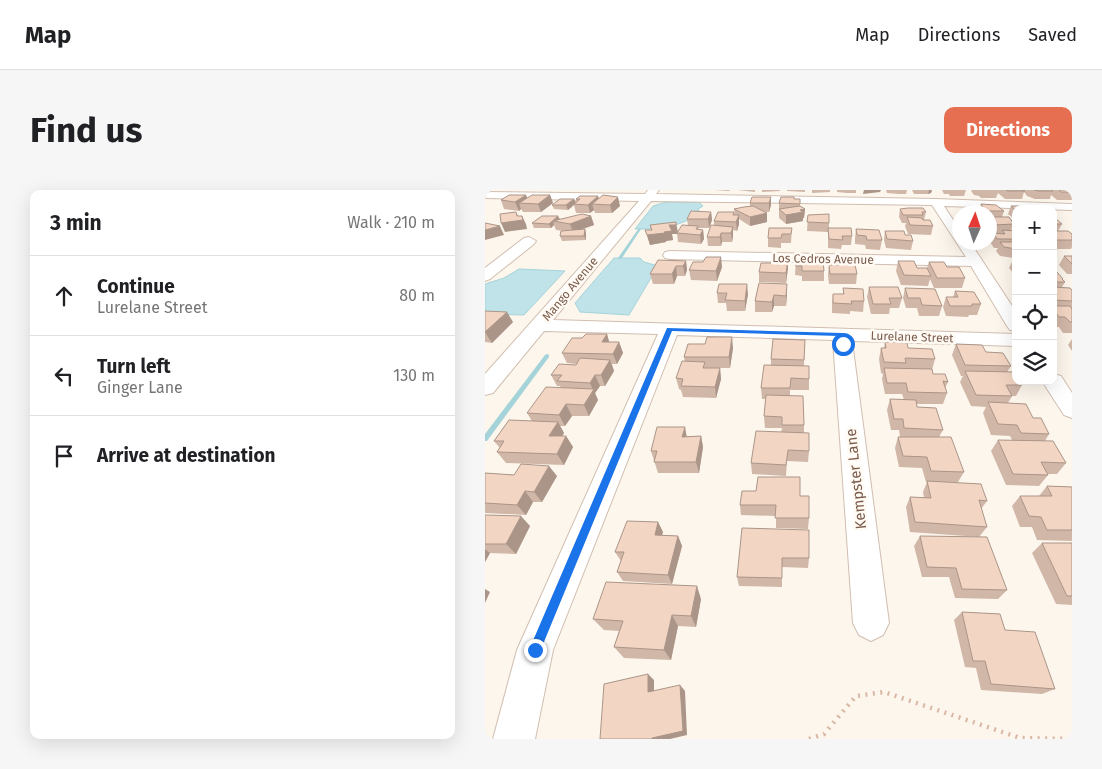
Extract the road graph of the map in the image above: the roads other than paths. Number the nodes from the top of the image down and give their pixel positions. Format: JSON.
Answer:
{"nodes":[{"id":1,"x":485,"y":194,"type":"edge"},
{"id":2,"x":651,"y":194,"type":"edge"},
{"id":3,"x":726,"y":198,"type":"junction"},
{"id":4,"x":936,"y":202,"type":"junction"},
{"id":5,"x":1012,"y":205,"type":"edge"},
{"id":6,"x":1057,"y":206,"type":"edge"},
{"id":7,"x":1057,"y":207,"type":"edge"},
{"id":8,"x":1072,"y":207,"type":"edge"},
{"id":9,"x":721,"y":210,"type":"edge"},
{"id":10,"x":1072,"y":220,"type":"edge"},
{"id":11,"x":952,"y":227,"type":"edge"},
{"id":12,"x":529,"y":241,"type":"dead end"},
{"id":13,"x":968,"y":250,"type":"edge"},
{"id":14,"x":670,"y":255,"type":"dead end"},
{"id":15,"x":975,"y":262,"type":"junction"},
{"id":16,"x":486,"y":276,"type":"edge"},
{"id":17,"x":1012,"y":320,"type":"edge"},
{"id":18,"x":539,"y":325,"type":"junction"},
{"id":19,"x":669,"y":329,"type":"junction"},
{"id":20,"x":842,"y":334,"type":"junction"},
{"id":21,"x":1012,"y":340,"type":"edge"},
{"id":22,"x":1056,"y":385,"type":"edge"},
{"id":23,"x":485,"y":388,"type":"edge"},
{"id":24,"x":1072,"y":410,"type":"edge"},
{"id":25,"x":871,"y":623,"type":"dead end"},
{"id":26,"x":514,"y":739,"type":"edge"}],
"edges":[{"from":1,"to":2,"type":"street"},
{"from":2,"to":3,"type":"street"},
{"from":2,"to":18,"type":"street","name":"Mango Avenue"},
{"from":3,"to":4,"type":"street"},
{"from":3,"to":9,"type":"street"},
{"from":4,"to":5,"type":"street"},
{"from":4,"to":11,"type":"street"},
{"from":6,"to":8,"type":"street"},
{"from":7,"to":10,"type":"street"},
{"from":12,"to":16,"type":"street"},
{"from":13,"to":15,"type":"street"},
{"from":14,"to":15,"type":"street","name":"Los Cedros Avenue"},
{"from":15,"to":17,"type":"street"},
{"from":18,"to":19,"type":"street","name":"Lurelane Street"},
{"from":18,"to":23,"type":"street","name":"Mango Avenue"},
{"from":19,"to":20,"type":"street","name":"Lurelane Street"},
{"from":19,"to":26,"type":"street"},
{"from":20,"to":21,"type":"street","name":"Lurelane Street"},
{"from":20,"to":25,"type":"street","name":"Kempster Lane"},
{"from":22,"to":24,"type":"street"}]}
